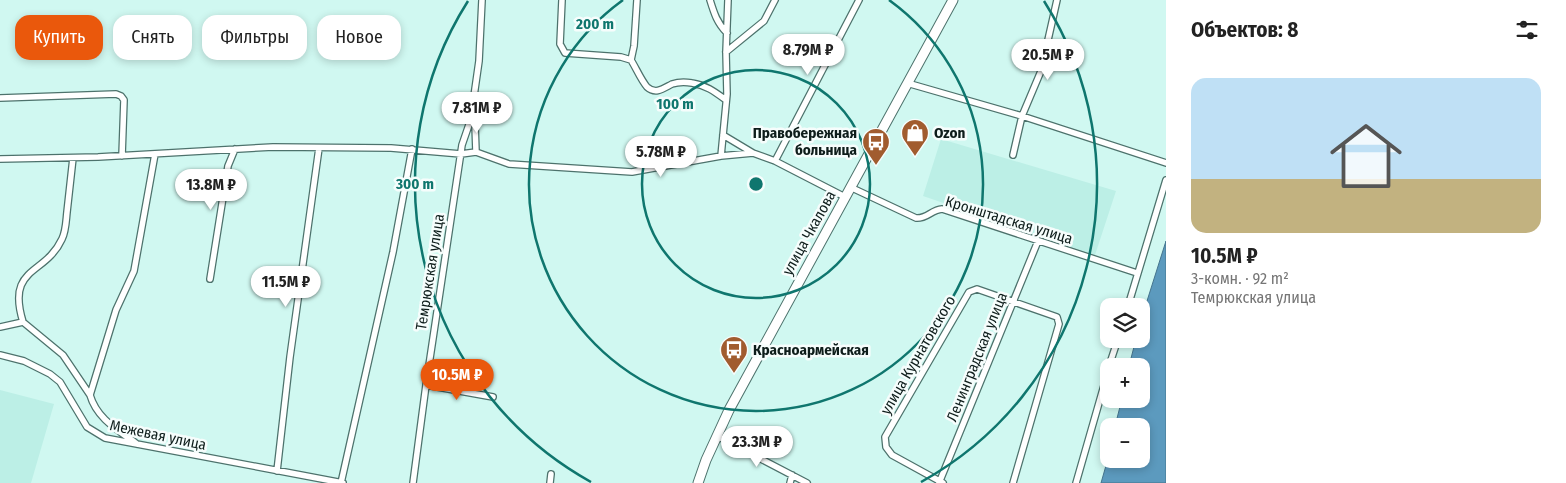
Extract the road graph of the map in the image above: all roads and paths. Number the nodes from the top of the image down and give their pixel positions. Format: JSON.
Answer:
{"nodes":[{"id":1,"x":482,"y":0,"type":"edge"},
{"id":2,"x":562,"y":0,"type":"edge"},
{"id":3,"x":637,"y":0,"type":"edge"},
{"id":4,"x":710,"y":0,"type":"edge"},
{"id":5,"x":728,"y":0,"type":"edge"},
{"id":6,"x":775,"y":0,"type":"edge"},
{"id":7,"x":859,"y":0,"type":"edge"},
{"id":8,"x":953,"y":0,"type":"edge"},
{"id":9,"x":1057,"y":0,"type":"edge"},
{"id":10,"x":727,"y":33,"type":"junction"},
{"id":11,"x":726,"y":52,"type":"junction"},
{"id":12,"x":631,"y":60,"type":"junction"},
{"id":13,"x":907,"y":83,"type":"junction"},
{"id":14,"x":0,"y":98,"type":"edge"},
{"id":15,"x":726,"y":100,"type":"junction"},
{"id":16,"x":474,"y":110,"type":"junction"},
{"id":17,"x":1022,"y":116,"type":"junction"},
{"id":18,"x":723,"y":135,"type":"junction"},
{"id":19,"x":319,"y":148,"type":"junction"},
{"id":20,"x":235,"y":149,"type":"junction"},
{"id":21,"x":412,"y":149,"type":"junction"},
{"id":22,"x":476,"y":152,"type":"junction"},
{"id":23,"x":753,"y":153,"type":"junction"},
{"id":24,"x":155,"y":154,"type":"junction"},
{"id":25,"x":461,"y":154,"type":"junction"},
{"id":26,"x":1013,"y":155,"type":"dead end"},
{"id":27,"x":122,"y":156,"type":"junction"},
{"id":28,"x":721,"y":156,"type":"junction"},
{"id":29,"x":73,"y":158,"type":"junction"},
{"id":30,"x":0,"y":159,"type":"edge"},
{"id":31,"x":775,"y":161,"type":"junction"},
{"id":32,"x":1166,"y":163,"type":"edge"},
{"id":33,"x":1166,"y":180,"type":"edge"},
{"id":34,"x":850,"y":187,"type":"junction"},
{"id":35,"x":845,"y":196,"type":"junction"},
{"id":36,"x":1038,"y":241,"type":"junction"},
{"id":37,"x":1138,"y":274,"type":"junction"},
{"id":38,"x":210,"y":279,"type":"dead end"},
{"id":39,"x":1130,"y":298,"type":"edge"},
{"id":40,"x":1014,"y":302,"type":"junction"},
{"id":41,"x":23,"y":322,"type":"junction"},
{"id":42,"x":0,"y":327,"type":"edge"},
{"id":43,"x":0,"y":356,"type":"edge"},
{"id":44,"x":426,"y":385,"type":"junction"},
{"id":45,"x":90,"y":395,"type":"junction"},
{"id":46,"x":493,"y":397,"type":"dead end"},
{"id":47,"x":1100,"y":399,"type":"edge"},
{"id":48,"x":716,"y":436,"type":"junction"},
{"id":49,"x":140,"y":446,"type":"junction"},
{"id":50,"x":277,"y":471,"type":"junction"},
{"id":51,"x":551,"y":474,"type":"dead end"},
{"id":52,"x":792,"y":475,"type":"junction"},
{"id":53,"x":342,"y":483,"type":"edge"},
{"id":54,"x":413,"y":483,"type":"edge"},
{"id":55,"x":550,"y":483,"type":"edge"},
{"id":56,"x":698,"y":483,"type":"edge"},
{"id":57,"x":790,"y":483,"type":"edge"},
{"id":58,"x":807,"y":483,"type":"edge"},
{"id":59,"x":940,"y":483,"type":"edge"},
{"id":60,"x":1013,"y":483,"type":"edge"},
{"id":61,"x":1076,"y":483,"type":"edge"}],
"edges":[{"from":1,"to":16,"type":"street"},
{"from":2,"to":12,"type":"street"},
{"from":3,"to":12,"type":"street"},
{"from":4,"to":10,"type":"street"},
{"from":5,"to":10,"type":"street"},
{"from":6,"to":11,"type":"street"},
{"from":7,"to":31,"type":"street"},
{"from":8,"to":13,"type":"main road","name":"улица Чкалова"},
{"from":9,"to":17,"type":"street"},
{"from":10,"to":11,"type":"street"},
{"from":11,"to":15,"type":"street"},
{"from":12,"to":15,"type":"street"},
{"from":13,"to":17,"type":"street"},
{"from":13,"to":34,"type":"main road","name":"улица Чкалова"},
{"from":14,"to":27,"type":"street"},
{"from":15,"to":18,"type":"street"},
{"from":16,"to":22,"type":"street"},
{"from":16,"to":25,"type":"street","name":"Темрюкская улица"},
{"from":17,"to":26,"type":"street"},
{"from":17,"to":32,"type":"street"},
{"from":18,"to":23,"type":"street"},
{"from":18,"to":28,"type":"street"},
{"from":19,"to":20,"type":"street"},
{"from":19,"to":21,"type":"street"},
{"from":19,"to":50,"type":"street"},
{"from":20,"to":24,"type":"street"},
{"from":20,"to":38,"type":"street"},
{"from":21,"to":25,"type":"street"},
{"from":21,"to":53,"type":"street"},
{"from":22,"to":25,"type":"street"},
{"from":22,"to":28,"type":"street"},
{"from":23,"to":28,"type":"street"},
{"from":23,"to":31,"type":"street"},
{"from":24,"to":27,"type":"street"},
{"from":24,"to":45,"type":"street"},
{"from":25,"to":44,"type":"street","name":"Темрюкская улица"},
{"from":27,"to":29,"type":"street"},
{"from":29,"to":30,"type":"street"},
{"from":29,"to":41,"type":"street"},
{"from":31,"to":35,"type":"street"},
{"from":33,"to":37,"type":"street"},
{"from":34,"to":35,"type":"main road","name":"улица Чкалова"},
{"from":34,"to":36,"type":"street","name":"Кронштадская улица"},
{"from":35,"to":48,"type":"main road","name":"улица Чкалова"},
{"from":36,"to":37,"type":"street","name":"Кронштадская улица"},
{"from":36,"to":40,"type":"street","name":"Ленинградская улица"},
{"from":37,"to":39,"type":"street"},
{"from":40,"to":59,"type":"street","name":"Ленинградская улица"},
{"from":40,"to":59,"type":"street","name":"улица Курнатовского"},
{"from":40,"to":60,"type":"street","name":"улица Курнатовского"},
{"from":41,"to":42,"type":"street"},
{"from":41,"to":45,"type":"street"},
{"from":43,"to":49,"type":"street","name":"Межевая улица"},
{"from":44,"to":46,"type":"street"},
{"from":44,"to":54,"type":"street","name":"Темрюкская улица"},
{"from":45,"to":49,"type":"street"},
{"from":47,"to":61,"type":"street"},
{"from":48,"to":52,"type":"street"},
{"from":48,"to":56,"type":"main road","name":"улица Чкалова"},
{"from":49,"to":50,"type":"street","name":"Межевая улица"},
{"from":50,"to":53,"type":"street","name":"Межевая улица"},
{"from":51,"to":55,"type":"street"},
{"from":52,"to":57,"type":"street"},
{"from":52,"to":58,"type":"street"}]}
